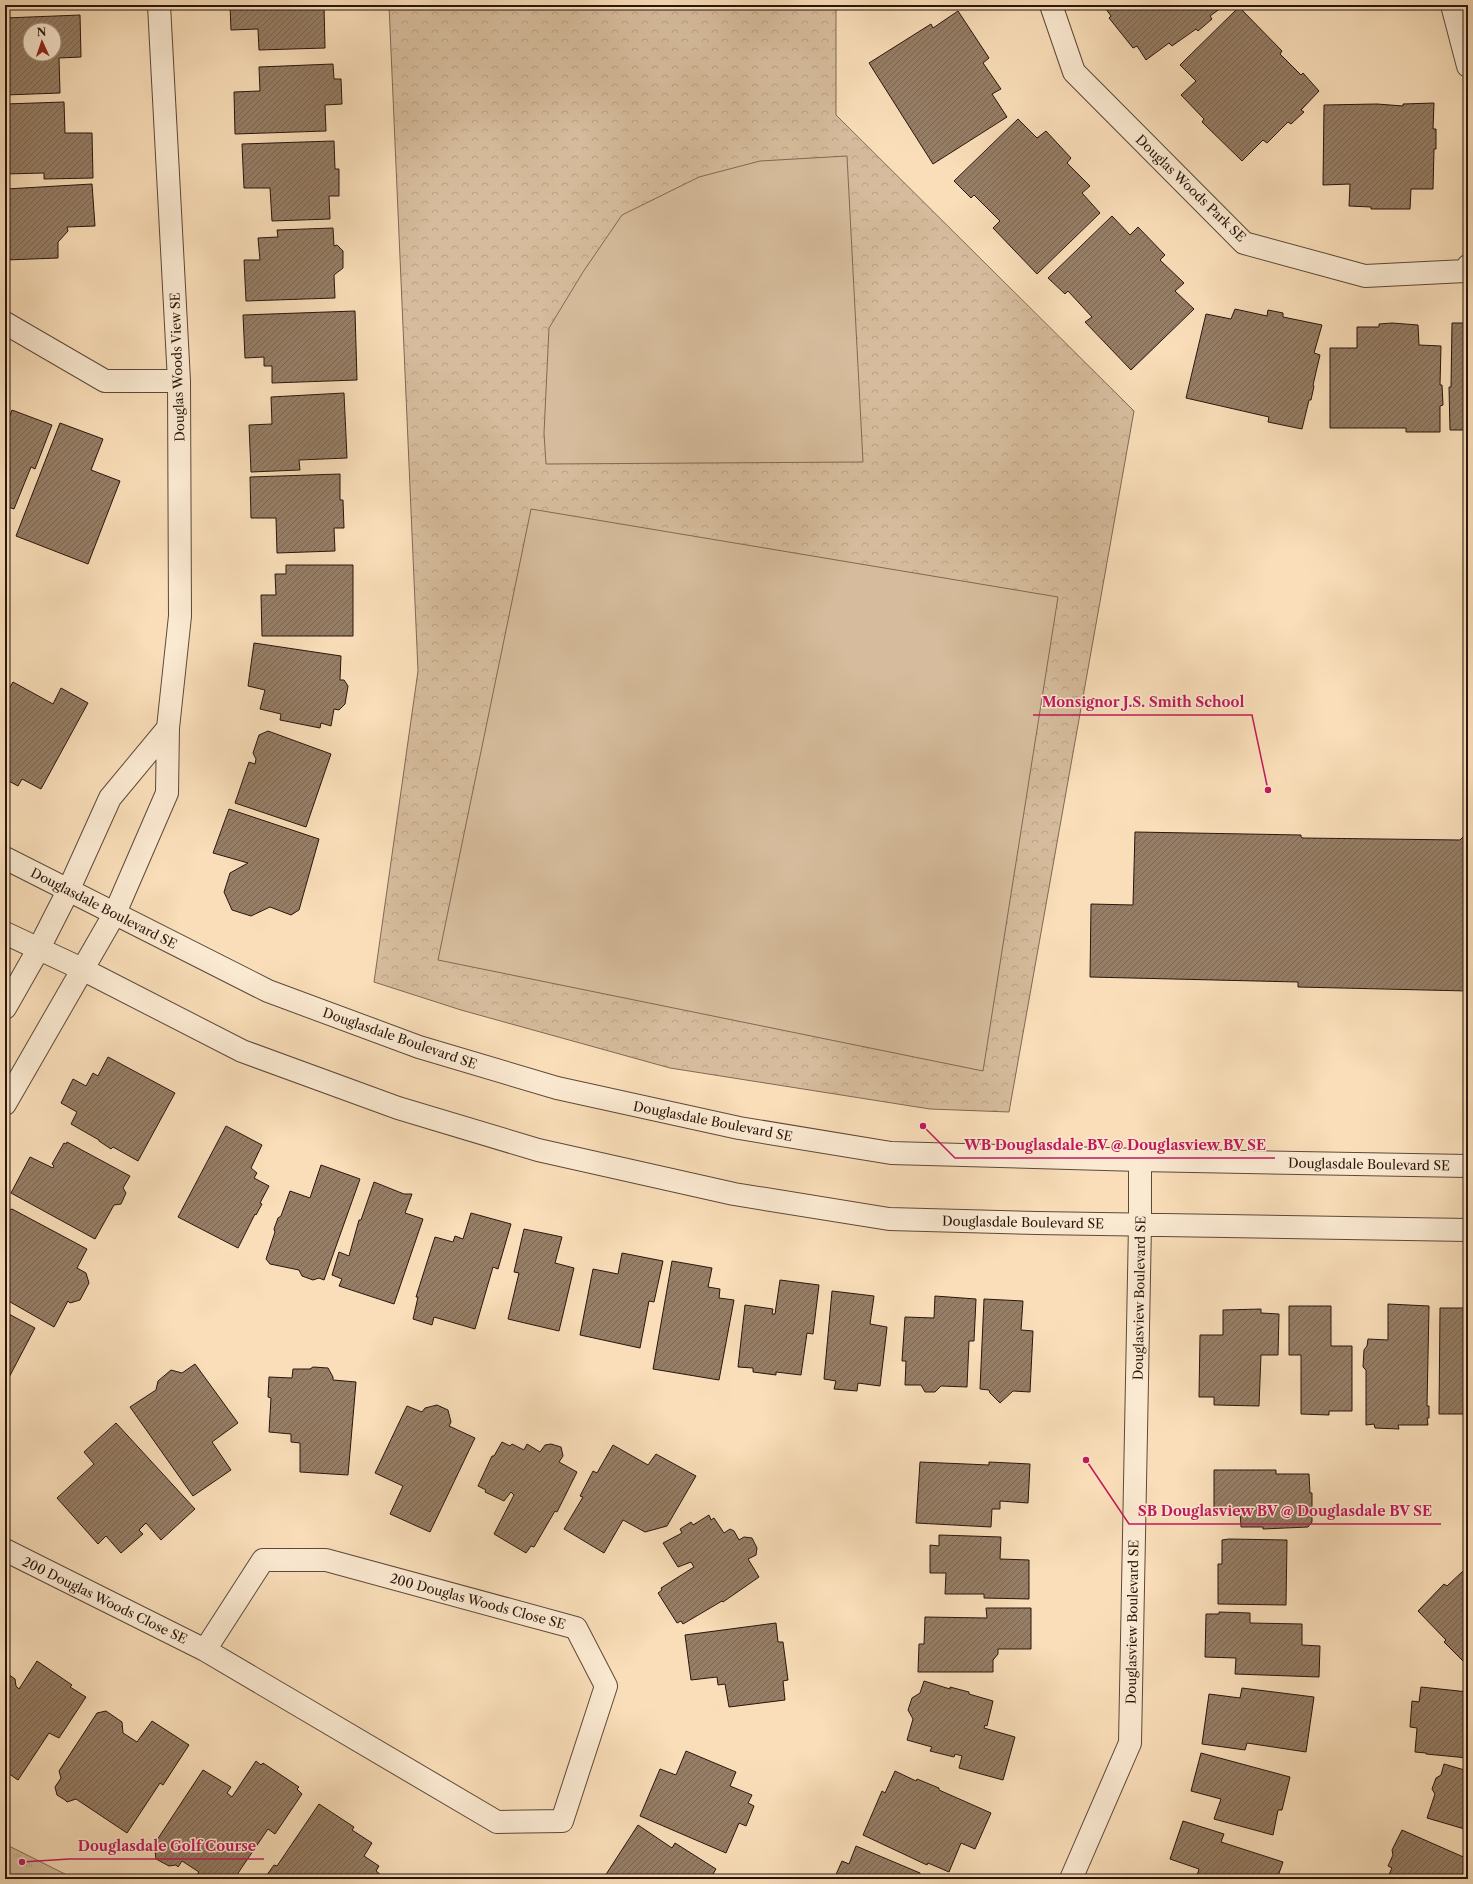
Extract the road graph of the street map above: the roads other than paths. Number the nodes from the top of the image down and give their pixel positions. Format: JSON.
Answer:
{"nodes":[{"id":1,"x":159,"y":5,"type":"edge"},
{"id":2,"x":1051,"y":5,"type":"edge"},
{"id":3,"x":1452,"y":5,"type":"edge"},
{"id":4,"x":1468,"y":66,"type":"edge"},
{"id":5,"x":1468,"y":266,"type":"edge"},
{"id":6,"x":5,"y":323,"type":"edge"},
{"id":7,"x":179,"y":381,"type":"junction"},
{"id":8,"x":168,"y":728,"type":"junction"},
{"id":9,"x":5,"y":858,"type":"edge"},
{"id":10,"x":68,"y":891,"type":"junction"},
{"id":11,"x":115,"y":913,"type":"junction"},
{"id":12,"x":5,"y":933,"type":"edge"},
{"id":13,"x":38,"y":950,"type":"junction"},
{"id":14,"x":82,"y":970,"type":"junction"},
{"id":15,"x":5,"y":1008,"type":"edge"},
{"id":16,"x":5,"y":1104,"type":"edge"},
{"id":17,"x":1140,"y":1160,"type":"junction"},
{"id":18,"x":1468,"y":1166,"type":"edge"},
{"id":19,"x":1140,"y":1224,"type":"junction"},
{"id":20,"x":1468,"y":1230,"type":"edge"},
{"id":21,"x":5,"y":1550,"type":"edge"},
{"id":22,"x":205,"y":1650,"type":"junction"},
{"id":23,"x":1071,"y":1879,"type":"edge"}],
"edges":[{"from":1,"to":7,"type":"street","name":"Douglas Woods View SE"},
{"from":2,"to":5,"type":"street","name":"Douglas Woods Park SE"},
{"from":3,"to":4,"type":"street"},
{"from":6,"to":7,"type":"street"},
{"from":7,"to":8,"type":"street","name":"Douglas Woods View SE"},
{"from":8,"to":10,"type":"street"},
{"from":8,"to":11,"type":"street","name":"Douglas Woods View SE"},
{"from":9,"to":10,"type":"street","name":"Douglasdale Boulevard SE"},
{"from":10,"to":11,"type":"street","name":"Douglasdale Boulevard SE"},
{"from":10,"to":13,"type":"street"},
{"from":11,"to":14,"type":"street","name":"Douglas Woods View SE"},
{"from":11,"to":17,"type":"street","name":"Douglasdale Boulevard SE"},
{"from":12,"to":13,"type":"street","name":"Douglasdale Boulevard SE"},
{"from":13,"to":14,"type":"street","name":"Douglasdale Boulevard SE"},
{"from":13,"to":15,"type":"street"},
{"from":14,"to":16,"type":"street","name":"Douglas Woods View SE"},
{"from":14,"to":19,"type":"street","name":"Douglasdale Boulevard SE"},
{"from":17,"to":18,"type":"street","name":"Douglasdale Boulevard SE"},
{"from":17,"to":19,"type":"street","name":"Douglasview Boulevard SE"},
{"from":19,"to":20,"type":"street","name":"Douglasdale Boulevard SE"},
{"from":19,"to":23,"type":"street","name":"Douglasview Boulevard SE"},
{"from":21,"to":22,"type":"street","name":"200 Douglas Woods Close SE"},
{"from":22,"to":22,"type":"street","name":"200 Douglas Woods Close SE"}]}
